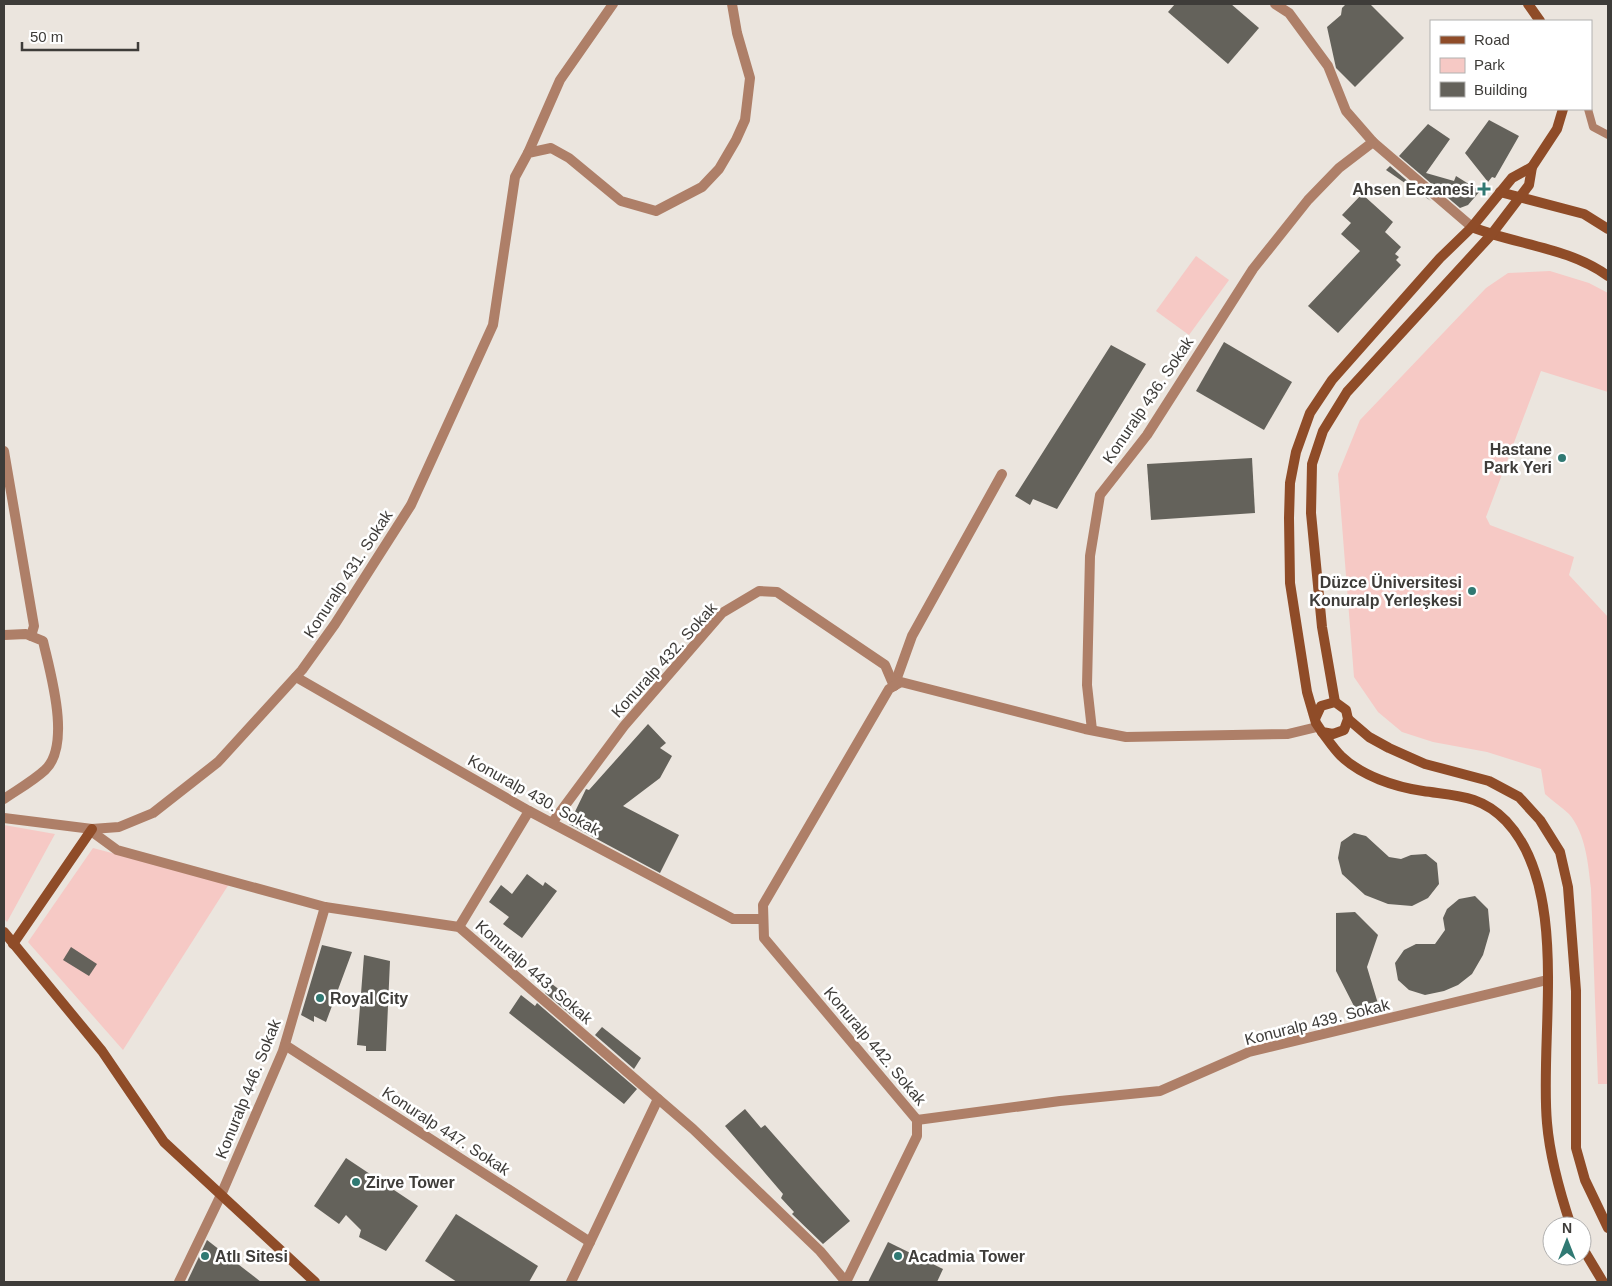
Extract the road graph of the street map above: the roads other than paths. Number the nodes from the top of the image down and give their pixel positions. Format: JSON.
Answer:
{"nodes":[{"id":1,"x":613,"y":4,"type":"edge"},
{"id":2,"x":732,"y":4,"type":"edge"},
{"id":3,"x":1275,"y":4,"type":"edge"},
{"id":4,"x":1528,"y":4,"type":"edge"},
{"id":5,"x":1539,"y":20,"type":"edge"},
{"id":6,"x":1563,"y":110,"type":"edge"},
{"id":7,"x":1588,"y":110,"type":"edge"},
{"id":8,"x":1608,"y":135,"type":"edge"},
{"id":9,"x":1373,"y":142,"type":"junction"},
{"id":10,"x":528,"y":153,"type":"junction"},
{"id":11,"x":1532,"y":167,"type":"junction"},
{"id":12,"x":1500,"y":192,"type":"junction"},
{"id":13,"x":1518,"y":198,"type":"junction"},
{"id":14,"x":1584,"y":214,"type":"junction"},
{"id":15,"x":1608,"y":219,"type":"edge"},
{"id":16,"x":1472,"y":227,"type":"junction"},
{"id":17,"x":1608,"y":229,"type":"edge"},
{"id":18,"x":1491,"y":234,"type":"junction"},
{"id":19,"x":1606,"y":272,"type":"edge"},
{"id":20,"x":4,"y":451,"type":"edge"},
{"id":21,"x":1002,"y":474,"type":"dead end"},
{"id":22,"x":4,"y":635,"type":"edge"},
{"id":23,"x":31,"y":636,"type":"junction"},
{"id":24,"x":296,"y":677,"type":"junction"},
{"id":25,"x":894,"y":686,"type":"junction"},
{"id":26,"x":1334,"y":702,"type":"junction"},
{"id":27,"x":1348,"y":719,"type":"junction"},
{"id":28,"x":1318,"y":726,"type":"junction"},
{"id":29,"x":1092,"y":730,"type":"junction"},
{"id":30,"x":4,"y":799,"type":"edge"},
{"id":31,"x":529,"y":811,"type":"junction"},
{"id":32,"x":4,"y":818,"type":"edge"},
{"id":33,"x":552,"y":824,"type":"junction"},
{"id":34,"x":91,"y":830,"type":"junction"},
{"id":35,"x":325,"y":907,"type":"junction"},
{"id":36,"x":764,"y":919,"type":"junction"},
{"id":37,"x":459,"y":927,"type":"junction"},
{"id":38,"x":4,"y":932,"type":"edge"},
{"id":39,"x":14,"y":944,"type":"junction"},
{"id":40,"x":1547,"y":980,"type":"junction"},
{"id":41,"x":285,"y":1045,"type":"junction"},
{"id":42,"x":658,"y":1099,"type":"junction"},
{"id":43,"x":917,"y":1120,"type":"junction"},
{"id":44,"x":221,"y":1195,"type":"junction"},
{"id":45,"x":1568,"y":1216,"type":"edge"},
{"id":46,"x":1608,"y":1228,"type":"edge"},
{"id":47,"x":590,"y":1242,"type":"junction"},
{"id":48,"x":1592,"y":1264,"type":"edge"},
{"id":49,"x":179,"y":1282,"type":"edge"},
{"id":50,"x":315,"y":1282,"type":"edge"},
{"id":51,"x":571,"y":1282,"type":"edge"},
{"id":52,"x":846,"y":1282,"type":"edge"},
{"id":53,"x":1603,"y":1282,"type":"edge"}],
"edges":[{"from":1,"to":10,"type":"street","name":"Konuralp 431. Sokak"},
{"from":2,"to":10,"type":"street"},
{"from":3,"to":9,"type":"street"},
{"from":4,"to":5,"type":"main road"},
{"from":6,"to":11,"type":"main road"},
{"from":7,"to":8,"type":"lane"},
{"from":9,"to":16,"type":"street"},
{"from":9,"to":29,"type":"street","name":"Konuralp 436. Sokak"},
{"from":10,"to":24,"type":"street","name":"Konuralp 431. Sokak"},
{"from":11,"to":12,"type":"main road"},
{"from":11,"to":13,"type":"main road"},
{"from":12,"to":13,"type":"main road"},
{"from":12,"to":16,"type":"main road"},
{"from":13,"to":14,"type":"main road"},
{"from":13,"to":18,"type":"main road"},
{"from":14,"to":15,"type":"main road"},
{"from":14,"to":17,"type":"main road"},
{"from":16,"to":18,"type":"main road"},
{"from":16,"to":28,"type":"main road"},
{"from":18,"to":19,"type":"main road"},
{"from":18,"to":26,"type":"main road"},
{"from":20,"to":23,"type":"street"},
{"from":21,"to":25,"type":"street"},
{"from":22,"to":23,"type":"street"},
{"from":23,"to":30,"type":"street"},
{"from":24,"to":31,"type":"street","name":"Konuralp 430. Sokak"},
{"from":24,"to":34,"type":"street","name":"Konuralp 431. Sokak"},
{"from":25,"to":29,"type":"street"},
{"from":25,"to":33,"type":"street","name":"Konuralp 432. Sokak"},
{"from":25,"to":36,"type":"street"},
{"from":26,"to":27,"type":"main road"},
{"from":26,"to":28,"type":"main road"},
{"from":27,"to":28,"type":"main road"},
{"from":27,"to":46,"type":"main road"},
{"from":28,"to":29,"type":"street"},
{"from":28,"to":40,"type":"main road"},
{"from":31,"to":33,"type":"street","name":"Konuralp 430. Sokak"},
{"from":31,"to":37,"type":"street"},
{"from":32,"to":34,"type":"street","name":"Konuralp 431. Sokak"},
{"from":33,"to":36,"type":"street","name":"Konuralp 430. Sokak"},
{"from":34,"to":35,"type":"street","name":"Konuralp 443. Sokak"},
{"from":34,"to":39,"type":"main road"},
{"from":35,"to":37,"type":"street","name":"Konuralp 443. Sokak"},
{"from":35,"to":41,"type":"street","name":"Konuralp 446. Sokak"},
{"from":36,"to":43,"type":"street","name":"Konuralp 442. Sokak"},
{"from":37,"to":42,"type":"street","name":"Konuralp 443. Sokak"},
{"from":38,"to":39,"type":"main road"},
{"from":39,"to":44,"type":"main road"},
{"from":40,"to":43,"type":"street","name":"Konuralp 439. Sokak"},
{"from":40,"to":45,"type":"main road"},
{"from":41,"to":44,"type":"street","name":"Konuralp 446. Sokak"},
{"from":41,"to":47,"type":"street","name":"Konuralp 447. Sokak"},
{"from":42,"to":47,"type":"street"},
{"from":42,"to":52,"type":"street","name":"Konuralp 443. Sokak"},
{"from":43,"to":52,"type":"street","name":"Konuralp 442. Sokak"},
{"from":44,"to":49,"type":"street","name":"Konuralp 446. Sokak"},
{"from":44,"to":50,"type":"main road"},
{"from":47,"to":51,"type":"street"},
{"from":48,"to":53,"type":"main road"}]}
